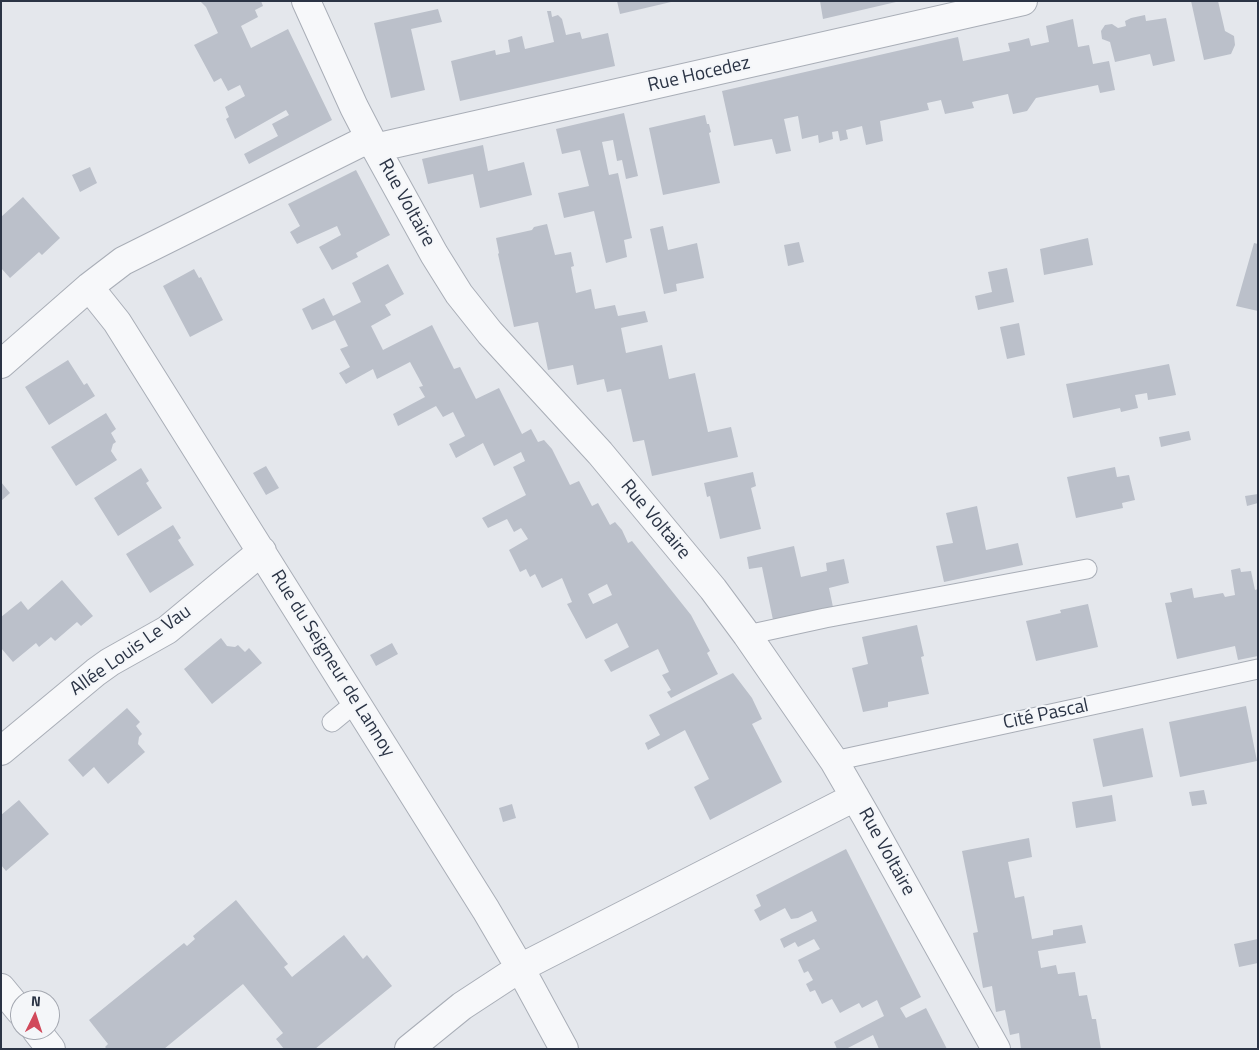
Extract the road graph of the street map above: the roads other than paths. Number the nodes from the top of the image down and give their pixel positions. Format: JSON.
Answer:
{"nodes":[{"id":1,"x":306,"y":1,"type":"edge"},
{"id":2,"x":1023,"y":1,"type":"edge"},
{"id":3,"x":372,"y":143,"type":"junction"},
{"id":4,"x":88,"y":287,"type":"junction"},
{"id":5,"x":1,"y":364,"type":"edge"},
{"id":6,"x":262,"y":551,"type":"junction"},
{"id":7,"x":1087,"y":569,"type":"dead end"},
{"id":8,"x":746,"y":636,"type":"junction"},
{"id":9,"x":1258,"y":669,"type":"edge"},
{"id":10,"x":356,"y":703,"type":"junction"},
{"id":11,"x":332,"y":722,"type":"dead end"},
{"id":12,"x":1,"y":751,"type":"edge"},
{"id":13,"x":834,"y":761,"type":"junction"},
{"id":14,"x":855,"y":797,"type":"junction"},
{"id":15,"x":520,"y":968,"type":"junction"},
{"id":16,"x":1,"y":988,"type":"edge"},
{"id":17,"x":10,"y":999,"type":"edge"},
{"id":18,"x":409,"y":1049,"type":"edge"},
{"id":19,"x":564,"y":1049,"type":"edge"},
{"id":20,"x":996,"y":1049,"type":"edge"}],
"edges":[{"from":1,"to":3,"type":"street","name":"Rue Voltaire"},
{"from":2,"to":3,"type":"street","name":"Rue Hocedez"},
{"from":3,"to":4,"type":"street","name":"Rue Hocedez"},
{"from":3,"to":8,"type":"street","name":"Rue Voltaire"},
{"from":4,"to":5,"type":"street","name":"Rue Hocedez"},
{"from":4,"to":6,"type":"street","name":"Rue du Seigneur de Lannoy"},
{"from":6,"to":10,"type":"street","name":"Rue du Seigneur de Lannoy"},
{"from":6,"to":12,"type":"street","name":"Allée Louis Le Vau"},
{"from":7,"to":8,"type":"lane"},
{"from":8,"to":13,"type":"street","name":"Rue Voltaire"},
{"from":9,"to":13,"type":"lane","name":"Cité Pascal"},
{"from":10,"to":11,"type":"lane"},
{"from":10,"to":15,"type":"street","name":"Rue du Seigneur de Lannoy"},
{"from":13,"to":14,"type":"street","name":"Rue Voltaire"},
{"from":14,"to":15,"type":"street"},
{"from":14,"to":20,"type":"street","name":"Rue Voltaire"},
{"from":15,"to":18,"type":"street"},
{"from":15,"to":19,"type":"street","name":"Rue du Seigneur de Lannoy"},
{"from":16,"to":17,"type":"street"}]}
